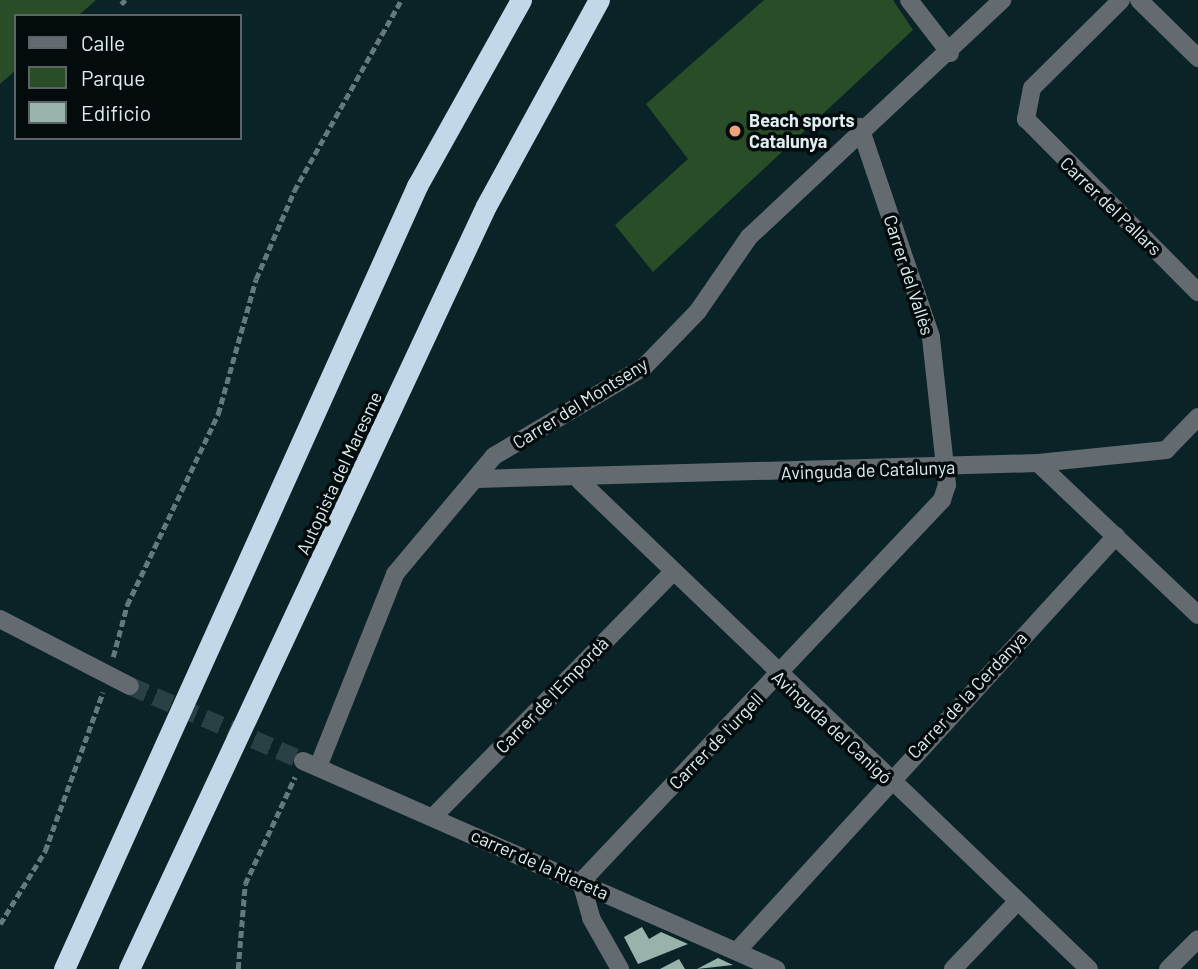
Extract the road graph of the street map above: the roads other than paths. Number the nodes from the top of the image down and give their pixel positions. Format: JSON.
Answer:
{"nodes":[{"id":1,"x":521,"y":0,"type":"edge"},
{"id":2,"x":599,"y":0,"type":"edge"},
{"id":3,"x":909,"y":0,"type":"edge"},
{"id":4,"x":1002,"y":0,"type":"edge"},
{"id":5,"x":1121,"y":0,"type":"edge"},
{"id":6,"x":1139,"y":0,"type":"edge"},
{"id":7,"x":950,"y":53,"type":"junction"},
{"id":8,"x":1198,"y":58,"type":"edge"},
{"id":9,"x":860,"y":128,"type":"junction"},
{"id":10,"x":1198,"y":292,"type":"edge"},
{"id":11,"x":1198,"y":417,"type":"edge"},
{"id":12,"x":1038,"y":463,"type":"junction"},
{"id":13,"x":944,"y":468,"type":"junction"},
{"id":14,"x":477,"y":479,"type":"junction"},
{"id":15,"x":580,"y":481,"type":"junction"},
{"id":16,"x":1116,"y":536,"type":"junction"},
{"id":17,"x":671,"y":574,"type":"junction"},
{"id":18,"x":1198,"y":615,"type":"edge"},
{"id":19,"x":0,"y":619,"type":"edge"},
{"id":20,"x":778,"y":677,"type":"junction"},
{"id":21,"x":130,"y":686,"type":"tunnel mouth"},
{"id":22,"x":311,"y":764,"type":"joint"},
{"id":23,"x":888,"y":780,"type":"junction"},
{"id":24,"x":434,"y":816,"type":"junction"},
{"id":25,"x":580,"y":882,"type":"junction"},
{"id":26,"x":1016,"y":904,"type":"junction"},
{"id":27,"x":1198,"y":939,"type":"edge"},
{"id":28,"x":737,"y":951,"type":"junction"},
{"id":29,"x":64,"y":969,"type":"edge"},
{"id":30,"x":129,"y":969,"type":"edge"},
{"id":31,"x":620,"y":969,"type":"edge"},
{"id":32,"x":776,"y":969,"type":"edge"},
{"id":33,"x":953,"y":969,"type":"edge"},
{"id":34,"x":1089,"y":969,"type":"edge"},
{"id":35,"x":1168,"y":969,"type":"edge"}],
"edges":[{"from":1,"to":29,"type":"highway"},
{"from":2,"to":30,"type":"highway","name":"Autopista del Maresme"},
{"from":3,"to":7,"type":"street"},
{"from":4,"to":7,"type":"street","name":"Carrer del Montseny"},
{"from":5,"to":10,"type":"street","name":"Carrer del Pallars"},
{"from":6,"to":8,"type":"street"},
{"from":7,"to":9,"type":"street","name":"Carrer del Montseny"},
{"from":9,"to":13,"type":"street","name":"Carrer del Vallès"},
{"from":9,"to":14,"type":"street","name":"Carrer del Montseny"},
{"from":11,"to":12,"type":"street","name":"Avinguda de Catalunya"},
{"from":12,"to":13,"type":"street","name":"Avinguda de Catalunya"},
{"from":12,"to":16,"type":"street"},
{"from":13,"to":15,"type":"street","name":"Avinguda de Catalunya"},
{"from":13,"to":20,"type":"street","name":"Carrer de l'urgell"},
{"from":14,"to":15,"type":"street","name":"Avinguda de Catalunya"},
{"from":14,"to":22,"type":"street","name":"Carrer del Montseny"},
{"from":15,"to":17,"type":"street","name":"Avinguda del Canigó"},
{"from":16,"to":18,"type":"street"},
{"from":16,"to":23,"type":"street","name":"Carrer de la Cerdanya"},
{"from":17,"to":20,"type":"street","name":"Avinguda del Canigó"},
{"from":17,"to":24,"type":"street","name":"Carrer de l'Empordà"},
{"from":19,"to":21,"type":"street"},
{"from":20,"to":23,"type":"street","name":"Avinguda del Canigó"},
{"from":20,"to":25,"type":"street","name":"Carrer de l'urgell"},
{"from":22,"to":24,"type":"street","name":"carrer de la Riereta"},
{"from":23,"to":26,"type":"street","name":"Avinguda del Canigó"},
{"from":23,"to":28,"type":"street","name":"Carrer de la Cerdanya"},
{"from":24,"to":25,"type":"street","name":"carrer de la Riereta"},
{"from":25,"to":28,"type":"street","name":"carrer de la Riereta"},
{"from":25,"to":31,"type":"street"},
{"from":26,"to":33,"type":"street"},
{"from":26,"to":34,"type":"street","name":"Avinguda del Canigó"},
{"from":27,"to":35,"type":"street"},
{"from":28,"to":32,"type":"street","name":"carrer de la Riereta"}]}
